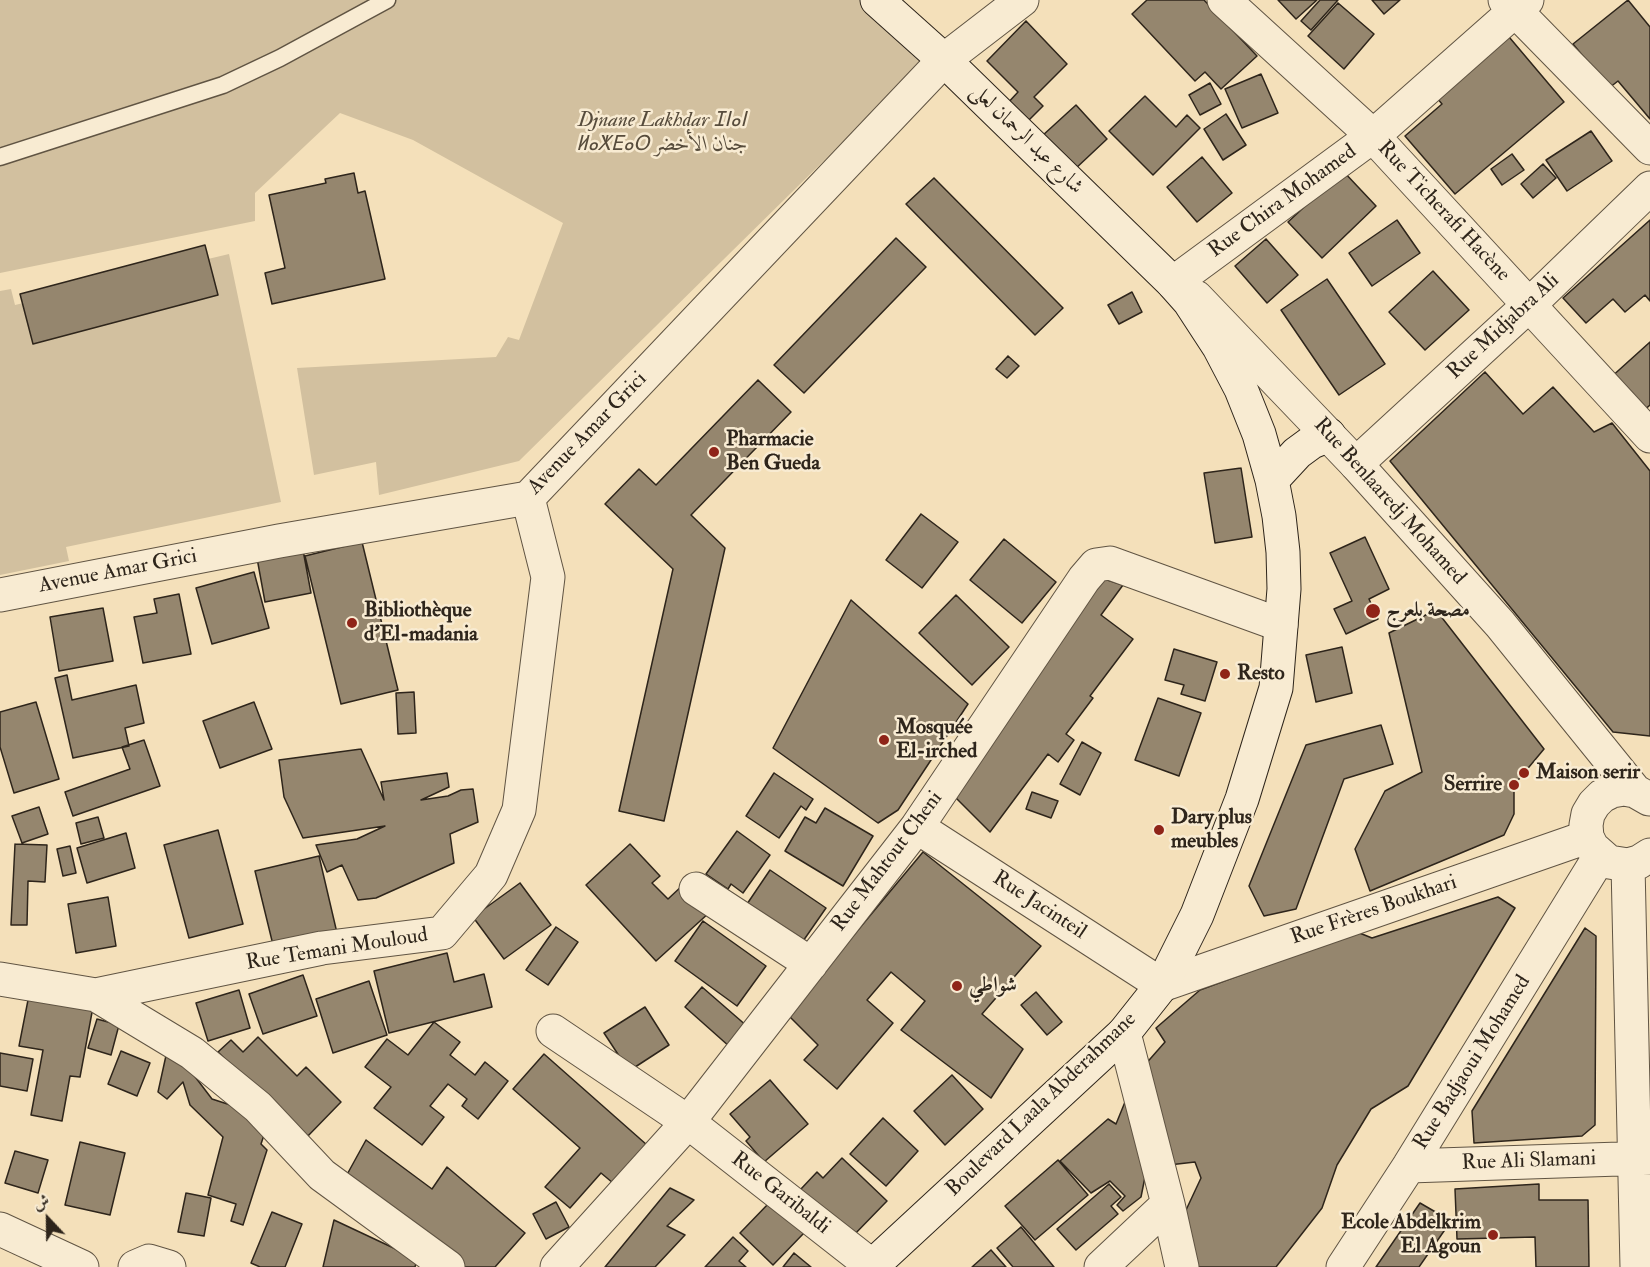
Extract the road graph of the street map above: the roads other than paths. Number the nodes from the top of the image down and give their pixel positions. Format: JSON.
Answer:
{"nodes":[{"id":1,"x":387,"y":0,"type":"edge"},
{"id":2,"x":877,"y":0,"type":"edge"},
{"id":3,"x":1022,"y":0,"type":"edge"},
{"id":4,"x":1224,"y":0,"type":"edge"},
{"id":5,"x":1516,"y":4,"type":"edge"},
{"id":6,"x":944,"y":60,"type":"junction"},
{"id":7,"x":1373,"y":136,"type":"junction"},
{"id":8,"x":1650,"y":148,"type":"edge"},
{"id":9,"x":0,"y":157,"type":"edge"},
{"id":10,"x":1650,"y":188,"type":"edge"},
{"id":11,"x":1173,"y":283,"type":"junction"},
{"id":12,"x":1529,"y":305,"type":"junction"},
{"id":13,"x":1329,"y":435,"type":"junction"},
{"id":14,"x":1650,"y":436,"type":"edge"},
{"id":15,"x":1356,"y":464,"type":"junction"},
{"id":16,"x":1272,"y":480,"type":"junction"},
{"id":17,"x":528,"y":498,"type":"junction"},
{"id":18,"x":0,"y":595,"type":"edge"},
{"id":19,"x":1281,"y":625,"type":"junction"},
{"id":20,"x":1643,"y":795,"type":"edge"},
{"id":21,"x":917,"y":827,"type":"junction"},
{"id":22,"x":1616,"y":853,"type":"edge"},
{"id":23,"x":696,"y":889,"type":"dead end"},
{"id":24,"x":812,"y":964,"type":"junction"},
{"id":25,"x":0,"y":979,"type":"edge"},
{"id":26,"x":1162,"y":985,"type":"junction"},
{"id":27,"x":96,"y":995,"type":"junction"},
{"id":28,"x":554,"y":1031,"type":"dead end"},
{"id":29,"x":1124,"y":1033,"type":"junction"},
{"id":30,"x":688,"y":1122,"type":"junction"},
{"id":31,"x":1643,"y":1159,"type":"edge"},
{"id":32,"x":1409,"y":1166,"type":"junction"},
{"id":33,"x":1168,"y":1204,"type":"junction"},
{"id":34,"x":0,"y":1229,"type":"edge"},
{"id":35,"x":871,"y":1266,"type":"edge"},
{"id":36,"x":82,"y":1267,"type":"edge"},
{"id":37,"x":135,"y":1267,"type":"edge"},
{"id":38,"x":169,"y":1267,"type":"edge"},
{"id":39,"x":448,"y":1267,"type":"edge"},
{"id":40,"x":557,"y":1267,"type":"edge"},
{"id":41,"x":1101,"y":1267,"type":"edge"},
{"id":42,"x":1182,"y":1267,"type":"edge"},
{"id":43,"x":1343,"y":1267,"type":"edge"},
{"id":44,"x":1637,"y":1267,"type":"edge"}],
"edges":[{"from":1,"to":9,"type":"lane"},
{"from":2,"to":6,"type":"street","name":"شارع عبد الرحمان لعلى"},
{"from":3,"to":6,"type":"street","name":"Avenue Amar Grici"},
{"from":4,"to":7,"type":"street","name":"Rue Ticherafi Hacène"},
{"from":5,"to":7,"type":"street","name":"Rue Chira Mohamed"},
{"from":5,"to":8,"type":"street"},
{"from":6,"to":11,"type":"street","name":"شارع عبد الرحمان لعلى"},
{"from":6,"to":17,"type":"street","name":"Avenue Amar Grici"},
{"from":7,"to":11,"type":"street","name":"Rue Chira Mohamed"},
{"from":7,"to":12,"type":"street","name":"Rue Ticherafi Hacène"},
{"from":10,"to":12,"type":"street","name":"Rue Midjabra Ali"},
{"from":11,"to":13,"type":"street","name":"Rue Benlaaredj Mohamed"},
{"from":11,"to":16,"type":"street","name":"Boulevard Laala Abderahmane"},
{"from":12,"to":14,"type":"street","name":"Rue Ticherafi Hacène"},
{"from":12,"to":15,"type":"street","name":"Rue Midjabra Ali"},
{"from":13,"to":15,"type":"street","name":"Rue Benlaaredj Mohamed"},
{"from":13,"to":16,"type":"street"},
{"from":15,"to":20,"type":"street","name":"Rue Benlaaredj Mohamed"},
{"from":16,"to":19,"type":"street","name":"Boulevard Laala Abderahmane"},
{"from":17,"to":18,"type":"street","name":"Avenue Amar Grici"},
{"from":17,"to":27,"type":"street","name":"Rue Temani Mouloud"},
{"from":19,"to":21,"type":"street","name":"Rue Mahtout Cheni"},
{"from":19,"to":26,"type":"street","name":"Boulevard Laala Abderahmane"},
{"from":20,"to":22,"type":"street"},
{"from":21,"to":24,"type":"street","name":"Rue Mahtout Cheni"},
{"from":21,"to":26,"type":"street","name":"Rue Jacinteil"},
{"from":22,"to":26,"type":"street","name":"Rue Frères Boukhari"},
{"from":22,"to":31,"type":"street"},
{"from":22,"to":32,"type":"street","name":"Rue Badjaoui Mohamed"},
{"from":23,"to":24,"type":"street"},
{"from":24,"to":30,"type":"street","name":"Rue Mahtout Cheni"},
{"from":25,"to":27,"type":"street"},
{"from":26,"to":29,"type":"street","name":"Boulevard Laala Abderahmane"},
{"from":27,"to":39,"type":"street"},
{"from":28,"to":30,"type":"street","name":"Rue Garibaldi"},
{"from":29,"to":33,"type":"street"},
{"from":29,"to":35,"type":"street","name":"Boulevard Laala Abderahmane"},
{"from":30,"to":35,"type":"street","name":"Rue Garibaldi"},
{"from":30,"to":40,"type":"street","name":"Rue Mahtout Cheni"},
{"from":31,"to":32,"type":"street","name":"Rue Ali Slamani"},
{"from":31,"to":44,"type":"street"},
{"from":32,"to":43,"type":"street","name":"Rue Badjaoui Mohamed"},
{"from":33,"to":41,"type":"street"},
{"from":33,"to":42,"type":"street"},
{"from":34,"to":36,"type":"street"},
{"from":37,"to":38,"type":"street"}]}
